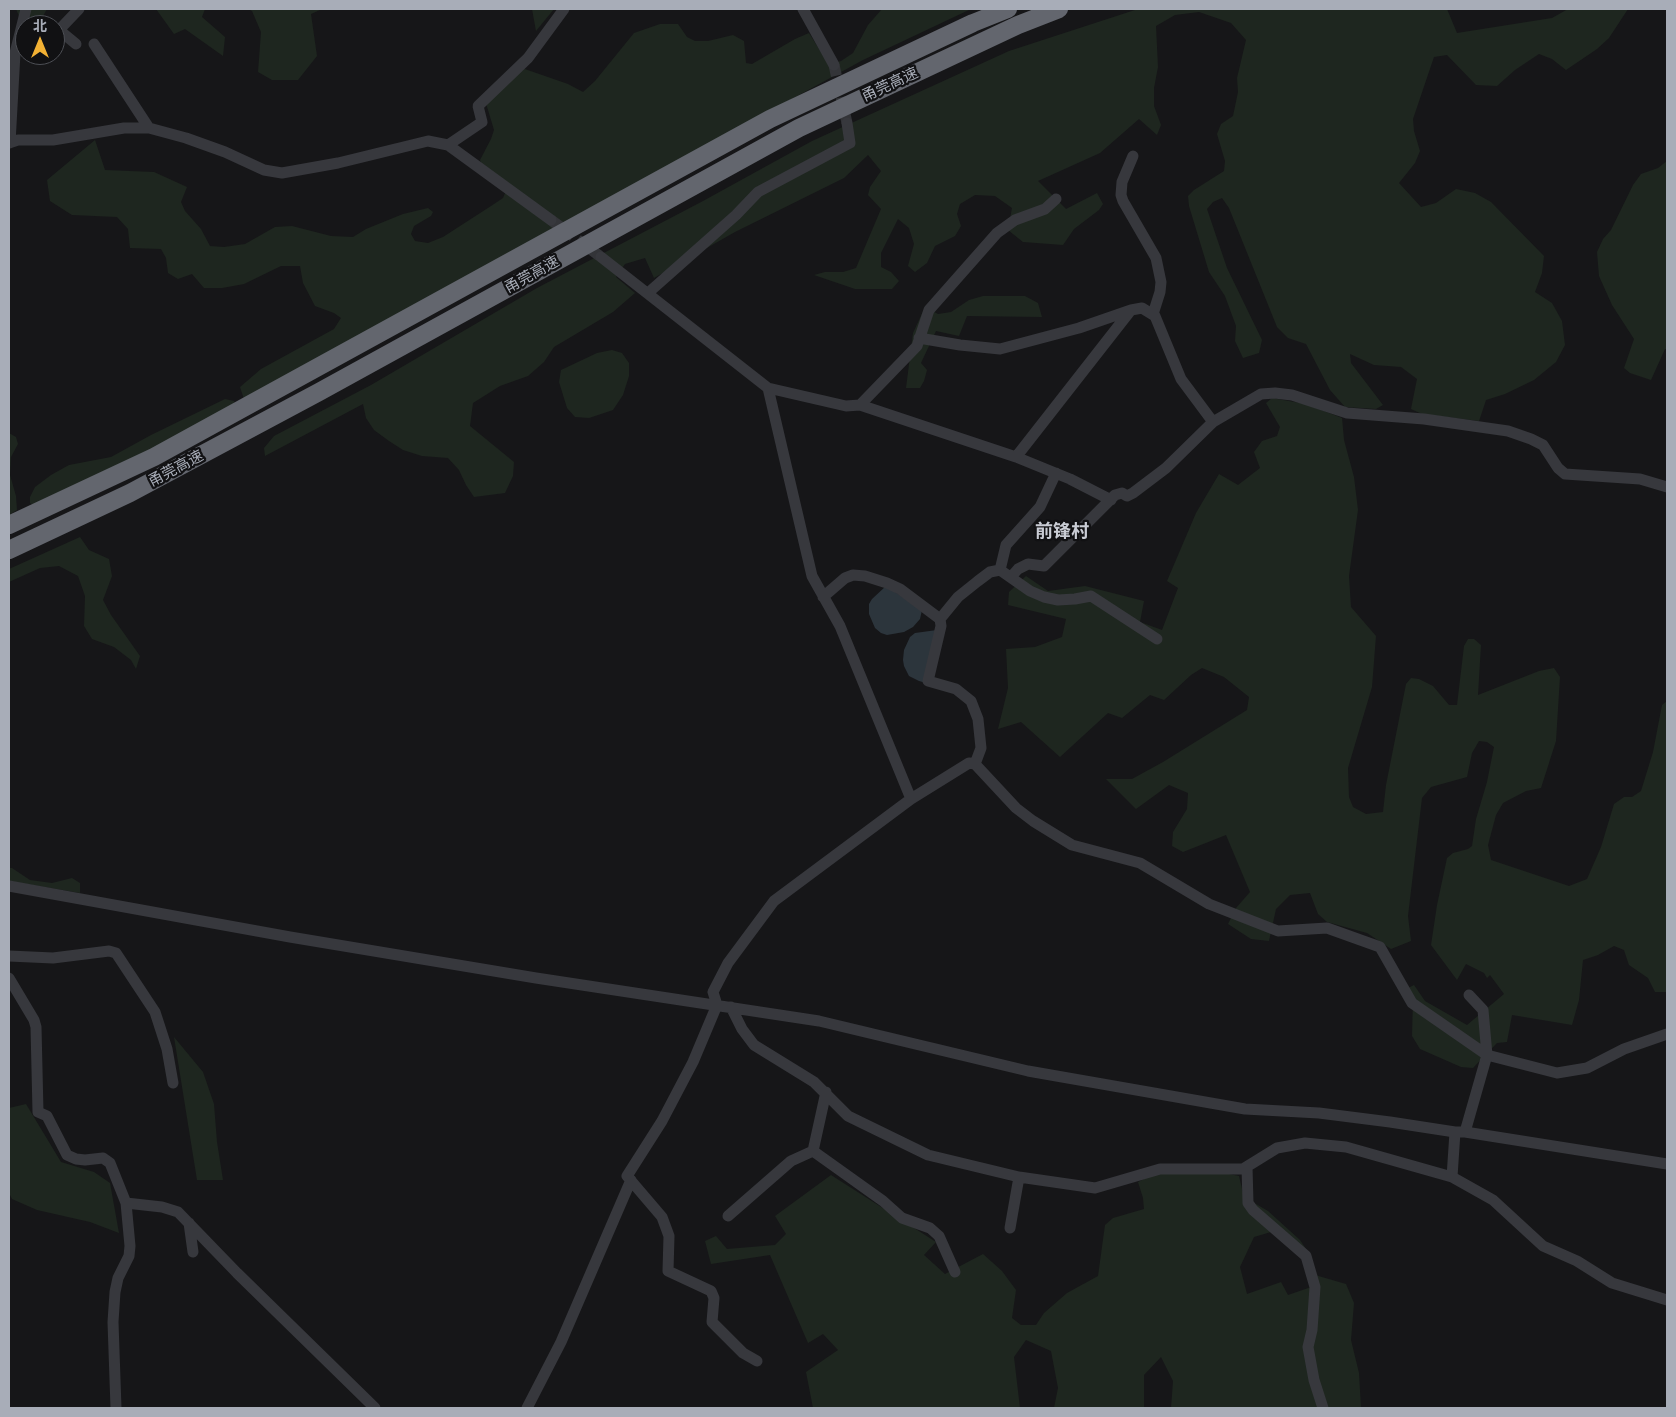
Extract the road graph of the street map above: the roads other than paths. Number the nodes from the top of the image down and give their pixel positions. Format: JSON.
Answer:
{"nodes":[{"id":1,"x":79,"y":9,"type":"edge"},
{"id":2,"x":564,"y":9,"type":"edge"},
{"id":3,"x":804,"y":9,"type":"edge"},
{"id":4,"x":1008,"y":9,"type":"edge"},
{"id":5,"x":1059,"y":9,"type":"edge"},
{"id":6,"x":65,"y":23,"type":"edge"},
{"id":7,"x":65,"y":36,"type":"edge"},
{"id":8,"x":76,"y":44,"type":"dead end"},
{"id":9,"x":94,"y":44,"type":"dead end"},
{"id":10,"x":15,"y":53,"type":"edge"},
{"id":11,"x":834,"y":65,"type":"tunnel mouth"},
{"id":12,"x":847,"y":123,"type":"tunnel mouth"},
{"id":13,"x":149,"y":128,"type":"junction"},
{"id":14,"x":9,"y":143,"type":"edge"},
{"id":15,"x":448,"y":145,"type":"junction"},
{"id":16,"x":1133,"y":156,"type":"dead end"},
{"id":17,"x":1056,"y":199,"type":"dead end"},
{"id":18,"x":551,"y":220,"type":"tunnel mouth"},
{"id":19,"x":601,"y":257,"type":"tunnel mouth"},
{"id":20,"x":648,"y":294,"type":"junction"},
{"id":21,"x":1131,"y":310,"type":"junction"},
{"id":22,"x":1153,"y":314,"type":"junction"},
{"id":23,"x":920,"y":338,"type":"junction"},
{"id":24,"x":768,"y":388,"type":"junction"},
{"id":25,"x":860,"y":405,"type":"junction"},
{"id":26,"x":1213,"y":422,"type":"junction"},
{"id":27,"x":1016,"y":457,"type":"junction"},
{"id":28,"x":1056,"y":473,"type":"junction"},
{"id":29,"x":1667,"y":487,"type":"edge"},
{"id":30,"x":1110,"y":500,"type":"junction"},
{"id":31,"x":9,"y":525,"type":"edge"},
{"id":32,"x":9,"y":550,"type":"edge"},
{"id":33,"x":1000,"y":570,"type":"junction"},
{"id":34,"x":1011,"y":577,"type":"junction"},
{"id":35,"x":823,"y":597,"type":"junction"},
{"id":36,"x":940,"y":620,"type":"junction"},
{"id":37,"x":1157,"y":640,"type":"dead end"},
{"id":38,"x":975,"y":764,"type":"junction"},
{"id":39,"x":911,"y":798,"type":"junction"},
{"id":40,"x":9,"y":886,"type":"edge"},
{"id":41,"x":9,"y":956,"type":"edge"},
{"id":42,"x":9,"y":978,"type":"edge"},
{"id":43,"x":1469,"y":995,"type":"dead end"},
{"id":44,"x":717,"y":1005,"type":"junction"},
{"id":45,"x":732,"y":1007,"type":"junction"},
{"id":46,"x":1667,"y":1034,"type":"edge"},
{"id":47,"x":1487,"y":1056,"type":"junction"},
{"id":48,"x":173,"y":1083,"type":"dead end"},
{"id":49,"x":826,"y":1092,"type":"junction"},
{"id":50,"x":1460,"y":1132,"type":"junction"},
{"id":51,"x":813,"y":1151,"type":"junction"},
{"id":52,"x":1667,"y":1164,"type":"edge"},
{"id":53,"x":1247,"y":1167,"type":"junction"},
{"id":54,"x":1020,"y":1177,"type":"junction"},
{"id":55,"x":1452,"y":1177,"type":"junction"},
{"id":56,"x":631,"y":1180,"type":"junction"},
{"id":57,"x":126,"y":1203,"type":"junction"},
{"id":58,"x":728,"y":1216,"type":"dead end"},
{"id":59,"x":189,"y":1223,"type":"junction"},
{"id":60,"x":1010,"y":1228,"type":"dead end"},
{"id":61,"x":193,"y":1252,"type":"dead end"},
{"id":62,"x":954,"y":1272,"type":"dead end"},
{"id":63,"x":1667,"y":1300,"type":"edge"},
{"id":64,"x":757,"y":1361,"type":"dead end"},
{"id":65,"x":116,"y":1408,"type":"edge"},
{"id":66,"x":375,"y":1408,"type":"edge"},
{"id":67,"x":527,"y":1408,"type":"edge"},
{"id":68,"x":1323,"y":1408,"type":"edge"}],
"edges":[{"from":1,"to":6,"type":"street"},
{"from":2,"to":15,"type":"street"},
{"from":3,"to":11,"type":"street"},
{"from":4,"to":31,"type":"highway","name":"甬莞高速"},
{"from":5,"to":32,"type":"highway","name":"甬莞高速"},
{"from":7,"to":8,"type":"street"},
{"from":9,"to":13,"type":"street"},
{"from":10,"to":14,"type":"street"},
{"from":12,"to":20,"type":"street"},
{"from":13,"to":14,"type":"street"},
{"from":13,"to":15,"type":"street"},
{"from":15,"to":18,"type":"street"},
{"from":16,"to":22,"type":"street"},
{"from":17,"to":23,"type":"street"},
{"from":19,"to":20,"type":"street"},
{"from":20,"to":24,"type":"street"},
{"from":21,"to":22,"type":"street"},
{"from":21,"to":23,"type":"street"},
{"from":21,"to":27,"type":"street"},
{"from":22,"to":26,"type":"street"},
{"from":23,"to":25,"type":"street"},
{"from":24,"to":25,"type":"street"},
{"from":24,"to":35,"type":"street"},
{"from":25,"to":27,"type":"street"},
{"from":26,"to":29,"type":"street"},
{"from":26,"to":30,"type":"street"},
{"from":27,"to":28,"type":"street"},
{"from":28,"to":30,"type":"street"},
{"from":28,"to":33,"type":"street"},
{"from":30,"to":34,"type":"street"},
{"from":33,"to":34,"type":"street"},
{"from":33,"to":36,"type":"street"},
{"from":34,"to":37,"type":"street"},
{"from":35,"to":36,"type":"street"},
{"from":35,"to":39,"type":"street"},
{"from":36,"to":38,"type":"street"},
{"from":38,"to":39,"type":"street"},
{"from":38,"to":47,"type":"street"},
{"from":39,"to":44,"type":"street"},
{"from":40,"to":44,"type":"street"},
{"from":41,"to":48,"type":"street"},
{"from":42,"to":57,"type":"street"},
{"from":43,"to":47,"type":"street"},
{"from":44,"to":45,"type":"street"},
{"from":44,"to":56,"type":"street"},
{"from":45,"to":49,"type":"street"},
{"from":45,"to":50,"type":"street"},
{"from":46,"to":47,"type":"street"},
{"from":47,"to":50,"type":"street"},
{"from":49,"to":51,"type":"street"},
{"from":49,"to":54,"type":"street"},
{"from":50,"to":52,"type":"street"},
{"from":50,"to":55,"type":"street"},
{"from":51,"to":58,"type":"street"},
{"from":51,"to":62,"type":"street"},
{"from":53,"to":54,"type":"street"},
{"from":53,"to":55,"type":"street"},
{"from":53,"to":68,"type":"street"},
{"from":54,"to":60,"type":"street"},
{"from":55,"to":63,"type":"street"},
{"from":56,"to":64,"type":"street"},
{"from":56,"to":67,"type":"street"},
{"from":57,"to":59,"type":"street"},
{"from":57,"to":65,"type":"street"},
{"from":59,"to":61,"type":"street"},
{"from":59,"to":66,"type":"street"}]}
